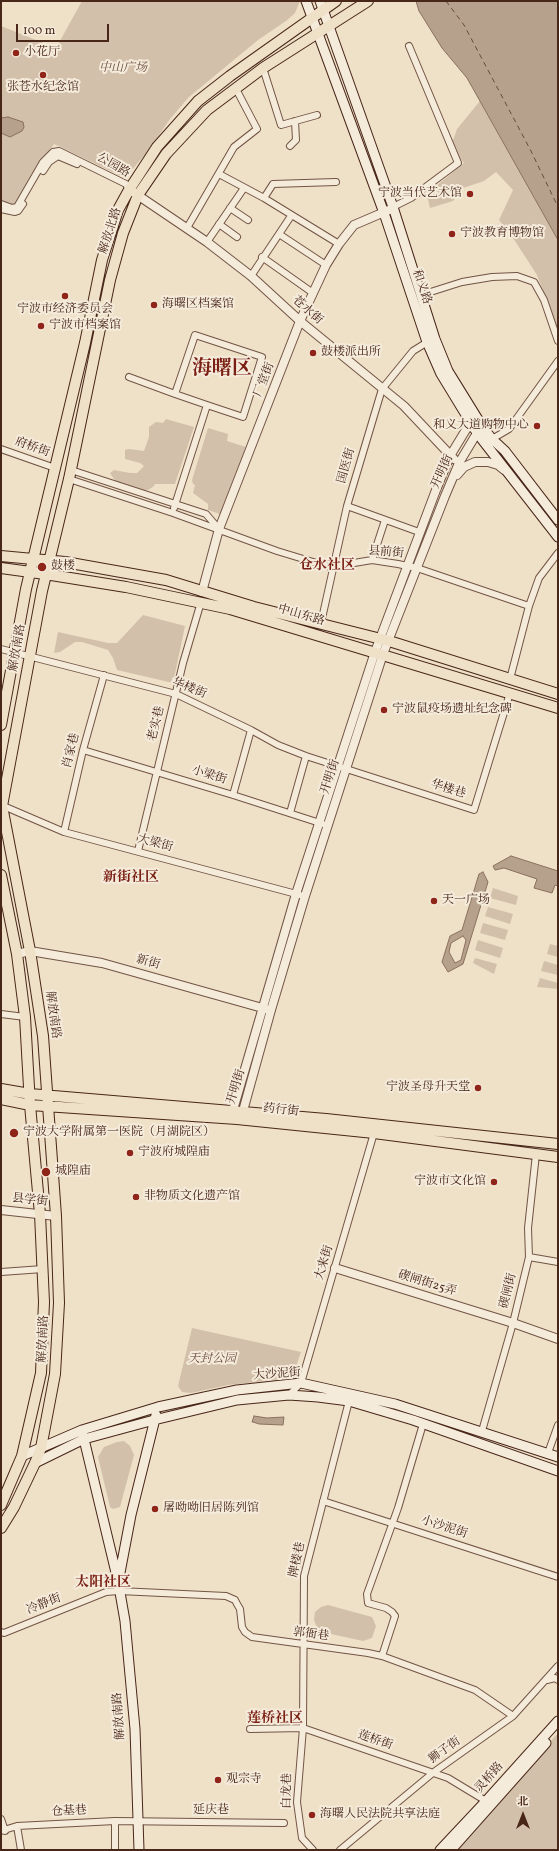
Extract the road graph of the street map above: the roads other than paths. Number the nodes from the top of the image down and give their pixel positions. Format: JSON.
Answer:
{"nodes":[{"id":1,"x":306,"y":1,"type":"edge"},
{"id":2,"x":336,"y":1,"type":"edge"},
{"id":3,"x":368,"y":1,"type":"edge"},
{"id":4,"x":321,"y":6,"type":"edge"},
{"id":5,"x":312,"y":18,"type":"junction"},
{"id":6,"x":328,"y":26,"type":"junction"},
{"id":7,"x":318,"y":33,"type":"junction"},
{"id":8,"x":409,"y":46,"type":"dead end"},
{"id":9,"x":263,"y":68,"type":"junction"},
{"id":10,"x":235,"y":88,"type":"junction"},
{"id":11,"x":317,"y":115,"type":"dead end"},
{"id":12,"x":295,"y":120,"type":"junction"},
{"id":13,"x":290,"y":146,"type":"dead end"},
{"id":14,"x":219,"y":174,"type":"junction"},
{"id":15,"x":336,"y":182,"type":"dead end"},
{"id":16,"x":244,"y":188,"type":"junction"},
{"id":17,"x":129,"y":190,"type":"junction"},
{"id":18,"x":138,"y":195,"type":"junction"},
{"id":19,"x":264,"y":198,"type":"junction"},
{"id":20,"x":1,"y":204,"type":"edge"},
{"id":21,"x":230,"y":208,"type":"junction"},
{"id":22,"x":393,"y":208,"type":"junction"},
{"id":23,"x":1,"y":209,"type":"edge"},
{"id":24,"x":384,"y":213,"type":"junction"},
{"id":25,"x":291,"y":216,"type":"junction"},
{"id":26,"x":248,"y":220,"type":"dead end"},
{"id":27,"x":219,"y":224,"type":"junction"},
{"id":28,"x":187,"y":228,"type":"junction"},
{"id":29,"x":279,"y":234,"type":"junction"},
{"id":30,"x":237,"y":237,"type":"dead end"},
{"id":31,"x":207,"y":242,"type":"junction"},
{"id":32,"x":339,"y":244,"type":"junction"},
{"id":33,"x":262,"y":257,"type":"junction"},
{"id":34,"x":326,"y":265,"type":"junction"},
{"id":35,"x":251,"y":276,"type":"junction"},
{"id":36,"x":313,"y":293,"type":"junction"},
{"id":37,"x":421,"y":295,"type":"junction"},
{"id":38,"x":300,"y":321,"type":"junction"},
{"id":39,"x":431,"y":341,"type":"junction"},
{"id":40,"x":558,"y":341,"type":"edge"},
{"id":41,"x":558,"y":361,"type":"edge"},
{"id":42,"x":129,"y":378,"type":"dead end"},
{"id":43,"x":382,"y":389,"type":"junction"},
{"id":44,"x":175,"y":394,"type":"junction"},
{"id":45,"x":206,"y":405,"type":"junction"},
{"id":46,"x":470,"y":423,"type":"junction"},
{"id":47,"x":477,"y":433,"type":"junction"},
{"id":48,"x":492,"y":439,"type":"junction"},
{"id":49,"x":1,"y":449,"type":"edge"},
{"id":50,"x":450,"y":456,"type":"junction"},
{"id":51,"x":459,"y":463,"type":"junction"},
{"id":52,"x":55,"y":468,"type":"junction"},
{"id":53,"x":505,"y":470,"type":"junction"},
{"id":54,"x":70,"y":475,"type":"junction"},
{"id":55,"x":451,"y":482,"type":"junction"},
{"id":56,"x":176,"y":504,"type":"junction"},
{"id":57,"x":347,"y":506,"type":"junction"},
{"id":58,"x":173,"y":512,"type":"junction"},
{"id":59,"x":385,"y":520,"type":"junction"},
{"id":60,"x":558,"y":520,"type":"edge"},
{"id":61,"x":219,"y":529,"type":"junction"},
{"id":62,"x":420,"y":532,"type":"junction"},
{"id":63,"x":558,"y":536,"type":"edge"},
{"id":64,"x":558,"y":553,"type":"edge"},
{"id":65,"x":1,"y":556,"type":"edge"},
{"id":66,"x":34,"y":558,"type":"junction"},
{"id":67,"x":49,"y":560,"type":"junction"},
{"id":68,"x":372,"y":560,"type":"junction"},
{"id":69,"x":407,"y":565,"type":"junction"},
{"id":70,"x":1,"y":568,"type":"edge"},
{"id":71,"x":333,"y":568,"type":"junction"},
{"id":72,"x":417,"y":568,"type":"junction"},
{"id":73,"x":31,"y":572,"type":"junction"},
{"id":74,"x":45,"y":574,"type":"junction"},
{"id":75,"x":202,"y":592,"type":"junction"},
{"id":76,"x":201,"y":602,"type":"junction"},
{"id":77,"x":529,"y":606,"type":"junction"},
{"id":78,"x":321,"y":623,"type":"junction"},
{"id":79,"x":384,"y":640,"type":"junction"},
{"id":80,"x":1,"y":648,"type":"edge"},
{"id":81,"x":15,"y":652,"type":"junction"},
{"id":82,"x":379,"y":653,"type":"junction"},
{"id":83,"x":30,"y":655,"type":"junction"},
{"id":84,"x":104,"y":675,"type":"junction"},
{"id":85,"x":510,"y":679,"type":"junction"},
{"id":86,"x":510,"y":693,"type":"junction"},
{"id":87,"x":176,"y":694,"type":"junction"},
{"id":88,"x":558,"y":694,"type":"edge"},
{"id":89,"x":558,"y":708,"type":"edge"},
{"id":90,"x":1,"y":725,"type":"edge"},
{"id":91,"x":251,"y":730,"type":"junction"},
{"id":92,"x":83,"y":750,"type":"junction"},
{"id":93,"x":306,"y":756,"type":"junction"},
{"id":94,"x":342,"y":768,"type":"junction"},
{"id":95,"x":157,"y":772,"type":"junction"},
{"id":96,"x":233,"y":795,"type":"junction"},
{"id":97,"x":2,"y":806,"type":"edge"},
{"id":98,"x":290,"y":813,"type":"junction"},
{"id":99,"x":320,"y":823,"type":"junction"},
{"id":100,"x":328,"y":825,"type":"junction"},
{"id":101,"x":64,"y":832,"type":"junction"},
{"id":102,"x":138,"y":851,"type":"junction"},
{"id":103,"x":1,"y":875,"type":"edge"},
{"id":104,"x":296,"y":894,"type":"junction"},
{"id":105,"x":305,"y":896,"type":"junction"},
{"id":106,"x":3,"y":897,"type":"edge"},
{"id":107,"x":30,"y":951,"type":"junction"},
{"id":108,"x":17,"y":954,"type":"junction"},
{"id":109,"x":267,"y":1009,"type":"junction"},
{"id":110,"x":1,"y":1014,"type":"edge"},
{"id":111,"x":26,"y":1017,"type":"junction"},
{"id":112,"x":1,"y":1089,"type":"edge"},
{"id":113,"x":30,"y":1094,"type":"junction"},
{"id":114,"x":47,"y":1096,"type":"junction"},
{"id":115,"x":1,"y":1099,"type":"edge"},
{"id":116,"x":30,"y":1105,"type":"junction"},
{"id":117,"x":48,"y":1106,"type":"junction"},
{"id":118,"x":238,"y":1114,"type":"junction"},
{"id":119,"x":374,"y":1134,"type":"junction"},
{"id":120,"x":558,"y":1144,"type":"edge"},
{"id":121,"x":536,"y":1154,"type":"junction"},
{"id":122,"x":558,"y":1157,"type":"edge"},
{"id":123,"x":1,"y":1210,"type":"edge"},
{"id":124,"x":40,"y":1214,"type":"junction"},
{"id":125,"x":56,"y":1216,"type":"junction"},
{"id":126,"x":529,"y":1257,"type":"junction"},
{"id":127,"x":558,"y":1262,"type":"edge"},
{"id":128,"x":335,"y":1268,"type":"junction"},
{"id":129,"x":43,"y":1269,"type":"junction"},
{"id":130,"x":1,"y":1272,"type":"edge"},
{"id":131,"x":513,"y":1323,"type":"junction"},
{"id":132,"x":558,"y":1340,"type":"edge"},
{"id":133,"x":301,"y":1383,"type":"junction"},
{"id":134,"x":289,"y":1395,"type":"junction"},
{"id":135,"x":349,"y":1401,"type":"junction"},
{"id":136,"x":158,"y":1407,"type":"junction"},
{"id":137,"x":154,"y":1420,"type":"junction"},
{"id":138,"x":424,"y":1424,"type":"junction"},
{"id":139,"x":558,"y":1425,"type":"edge"},
{"id":140,"x":82,"y":1430,"type":"junction"},
{"id":141,"x":482,"y":1431,"type":"junction"},
{"id":142,"x":84,"y":1439,"type":"junction"},
{"id":143,"x":41,"y":1448,"type":"junction"},
{"id":144,"x":548,"y":1453,"type":"junction"},
{"id":145,"x":22,"y":1456,"type":"junction"},
{"id":146,"x":558,"y":1457,"type":"edge"},
{"id":147,"x":35,"y":1463,"type":"junction"},
{"id":148,"x":558,"y":1471,"type":"edge"},
{"id":149,"x":324,"y":1501,"type":"junction"},
{"id":150,"x":1,"y":1505,"type":"edge"},
{"id":151,"x":393,"y":1523,"type":"junction"},
{"id":152,"x":1,"y":1528,"type":"edge"},
{"id":153,"x":558,"y":1577,"type":"edge"},
{"id":154,"x":118,"y":1581,"type":"junction"},
{"id":155,"x":119,"y":1591,"type":"junction"},
{"id":156,"x":1,"y":1632,"type":"edge"},
{"id":157,"x":303,"y":1644,"type":"junction"},
{"id":158,"x":382,"y":1656,"type":"junction"},
{"id":159,"x":558,"y":1666,"type":"edge"},
{"id":160,"x":545,"y":1680,"type":"junction"},
{"id":161,"x":558,"y":1680,"type":"edge"},
{"id":162,"x":513,"y":1716,"type":"junction"},
{"id":163,"x":558,"y":1721,"type":"edge"},
{"id":164,"x":302,"y":1728,"type":"junction"},
{"id":165,"x":250,"y":1729,"type":"dead end"},
{"id":166,"x":558,"y":1729,"type":"edge"},
{"id":167,"x":434,"y":1772,"type":"junction"},
{"id":168,"x":486,"y":1801,"type":"junction"},
{"id":169,"x":1,"y":1820,"type":"edge"},
{"id":170,"x":115,"y":1821,"type":"junction"},
{"id":171,"x":138,"y":1821,"type":"junction"},
{"id":172,"x":284,"y":1823,"type":"dead end"},
{"id":173,"x":17,"y":1826,"type":"junction"},
{"id":174,"x":3,"y":1831,"type":"edge"},
{"id":175,"x":21,"y":1850,"type":"edge"},
{"id":176,"x":115,"y":1850,"type":"edge"},
{"id":177,"x":139,"y":1850,"type":"edge"},
{"id":178,"x":313,"y":1850,"type":"edge"},
{"id":179,"x":340,"y":1850,"type":"edge"},
{"id":180,"x":440,"y":1850,"type":"edge"},
{"id":181,"x":451,"y":1850,"type":"edge"}],
"edges":[{"from":1,"to":5,"type":"main road","name":"和义路"},
{"from":2,"to":4,"type":"main road","name":"解放北路"},
{"from":3,"to":6,"type":"main road","name":"解放北路"},
{"from":4,"to":5,"type":"main road","name":"解放北路"},
{"from":4,"to":6,"type":"main road","name":"和义路"},
{"from":5,"to":7,"type":"main road","name":"和义路"},
{"from":5,"to":17,"type":"main road","name":"解放北路"},
{"from":6,"to":7,"type":"main road","name":"解放北路"},
{"from":6,"to":22,"type":"main road","name":"和义路"},
{"from":7,"to":9,"type":"main road","name":"解放北路"},
{"from":7,"to":24,"type":"main road","name":"和义路"},
{"from":8,"to":22,"type":"street"},
{"from":9,"to":10,"type":"main road","name":"解放北路"},
{"from":9,"to":12,"type":"street"},
{"from":10,"to":14,"type":"street"},
{"from":10,"to":18,"type":"main road","name":"解放北路"},
{"from":11,"to":12,"type":"street"},
{"from":12,"to":13,"type":"street"},
{"from":14,"to":16,"type":"street"},
{"from":14,"to":28,"type":"street"},
{"from":15,"to":19,"type":"street"},
{"from":16,"to":19,"type":"street"},
{"from":16,"to":21,"type":"street"},
{"from":17,"to":18,"type":"street","name":"苍水街"},
{"from":17,"to":20,"type":"street","name":"公园路"},
{"from":17,"to":23,"type":"street","name":"公园路"},
{"from":17,"to":52,"type":"main road","name":"解放北路"},
{"from":18,"to":28,"type":"street","name":"苍水街"},
{"from":18,"to":54,"type":"main road","name":"解放北路"},
{"from":19,"to":25,"type":"street"},
{"from":21,"to":26,"type":"street"},
{"from":21,"to":27,"type":"street"},
{"from":22,"to":24,"type":"street","name":"厂堂街"},
{"from":22,"to":37,"type":"main road","name":"和义路"},
{"from":24,"to":32,"type":"street","name":"厂堂街"},
{"from":24,"to":39,"type":"main road","name":"和义路"},
{"from":25,"to":29,"type":"street"},
{"from":25,"to":32,"type":"street"},
{"from":27,"to":30,"type":"street"},
{"from":27,"to":31,"type":"street"},
{"from":28,"to":31,"type":"street","name":"苍水街"},
{"from":29,"to":33,"type":"street"},
{"from":29,"to":34,"type":"street"},
{"from":31,"to":35,"type":"street","name":"苍水街"},
{"from":32,"to":34,"type":"street","name":"厂堂街"},
{"from":33,"to":35,"type":"street"},
{"from":33,"to":36,"type":"street"},
{"from":34,"to":36,"type":"street","name":"厂堂街"},
{"from":35,"to":38,"type":"street","name":"苍水街"},
{"from":36,"to":38,"type":"street","name":"厂堂街"},
{"from":37,"to":39,"type":"main road","name":"和义路"},
{"from":37,"to":40,"type":"street"},
{"from":38,"to":43,"type":"street","name":"苍水街"},
{"from":38,"to":61,"type":"street","name":"厂堂街"},
{"from":39,"to":43,"type":"street","name":"国医街"},
{"from":39,"to":46,"type":"main road","name":"和义路"},
{"from":39,"to":48,"type":"main road","name":"和义路"},
{"from":41,"to":48,"type":"street"},
{"from":42,"to":44,"type":"street"},
{"from":43,"to":50,"type":"street","name":"苍水街"},
{"from":43,"to":57,"type":"street","name":"国医街"},
{"from":44,"to":45,"type":"street"},
{"from":44,"to":45,"type":"street"},
{"from":45,"to":56,"type":"street"},
{"from":46,"to":47,"type":"main road","name":"和义路"},
{"from":46,"to":50,"type":"street","name":"开明街"},
{"from":47,"to":51,"type":"street","name":"开明街"},
{"from":47,"to":53,"type":"main road","name":"和义路"},
{"from":48,"to":60,"type":"main road","name":"和义路"},
{"from":49,"to":52,"type":"street","name":"府桥街"},
{"from":50,"to":51,"type":"street","name":"苍水街"},
{"from":50,"to":62,"type":"street","name":"开明街"},
{"from":51,"to":55,"type":"street","name":"开明街"},
{"from":52,"to":66,"type":"main road","name":"解放北路"},
{"from":53,"to":55,"type":"street"},
{"from":53,"to":63,"type":"main road","name":"和义路"},
{"from":54,"to":56,"type":"street"},
{"from":54,"to":58,"type":"street"},
{"from":54,"to":67,"type":"main road","name":"解放北路"},
{"from":55,"to":72,"type":"street","name":"开明街"},
{"from":56,"to":58,"type":"street"},
{"from":56,"to":61,"type":"street"},
{"from":57,"to":59,"type":"street"},
{"from":57,"to":71,"type":"street","name":"国医街"},
{"from":58,"to":61,"type":"street"},
{"from":59,"to":62,"type":"street"},
{"from":59,"to":68,"type":"street"},
{"from":61,"to":71,"type":"street"},
{"from":61,"to":75,"type":"street","name":"厂堂街"},
{"from":62,"to":69,"type":"street","name":"开明街"},
{"from":64,"to":77,"type":"street"},
{"from":65,"to":66,"type":"main road","name":"中山东路"},
{"from":66,"to":67,"type":"main road","name":"中山东路"},
{"from":66,"to":73,"type":"main road","name":"解放北路"},
{"from":67,"to":74,"type":"main road","name":"解放北路"},
{"from":67,"to":75,"type":"main road","name":"中山东路"},
{"from":68,"to":69,"type":"street","name":"县前街"},
{"from":68,"to":71,"type":"street","name":"县前街"},
{"from":69,"to":72,"type":"street","name":"县前街"},
{"from":69,"to":79,"type":"street","name":"开明街"},
{"from":70,"to":73,"type":"main road","name":"中山东路"},
{"from":71,"to":78,"type":"street","name":"国医街"},
{"from":72,"to":77,"type":"street","name":"县前街"},
{"from":72,"to":79,"type":"street","name":"开明街"},
{"from":73,"to":74,"type":"main road","name":"中山东路"},
{"from":73,"to":81,"type":"main road","name":"解放南路"},
{"from":74,"to":76,"type":"main road","name":"中山东路"},
{"from":74,"to":83,"type":"main road","name":"解放南路"},
{"from":75,"to":78,"type":"main road","name":"中山东路"},
{"from":76,"to":82,"type":"main road","name":"中山东路"},
{"from":76,"to":87,"type":"street","name":"老实巷"},
{"from":77,"to":85,"type":"street"},
{"from":78,"to":79,"type":"main road","name":"中山东路"},
{"from":79,"to":82,"type":"street","name":"开明街"},
{"from":79,"to":85,"type":"main road","name":"中山东路"},
{"from":80,"to":81,"type":"street","name":"华楼街"},
{"from":81,"to":83,"type":"street","name":"华楼街"},
{"from":81,"to":90,"type":"main road","name":"解放南路"},
{"from":82,"to":86,"type":"main road","name":"中山东路"},
{"from":82,"to":94,"type":"street","name":"开明街"},
{"from":83,"to":84,"type":"street","name":"华楼街"},
{"from":83,"to":97,"type":"main road","name":"解放南路"},
{"from":84,"to":87,"type":"street","name":"华楼街"},
{"from":84,"to":92,"type":"street","name":"肖家巷"},
{"from":85,"to":88,"type":"main road","name":"中山东路"},
{"from":86,"to":89,"type":"main road","name":"中山东路"},
{"from":86,"to":94,"type":"street","name":"华楼巷"},
{"from":87,"to":91,"type":"street","name":"华楼街"},
{"from":87,"to":95,"type":"street","name":"老实巷"},
{"from":91,"to":93,"type":"street","name":"华楼街"},
{"from":91,"to":96,"type":"street"},
{"from":92,"to":95,"type":"street","name":"小梁街"},
{"from":92,"to":101,"type":"street","name":"肖家巷"},
{"from":93,"to":94,"type":"street","name":"华楼街"},
{"from":93,"to":98,"type":"street"},
{"from":94,"to":99,"type":"street","name":"开明街"},
{"from":94,"to":100,"type":"street","name":"开明街"},
{"from":95,"to":96,"type":"street","name":"小梁街"},
{"from":95,"to":102,"type":"street","name":"老实巷"},
{"from":96,"to":98,"type":"street","name":"小梁街"},
{"from":97,"to":101,"type":"street","name":"大梁街"},
{"from":97,"to":107,"type":"main road","name":"解放南路"},
{"from":98,"to":99,"type":"street","name":"小梁街"},
{"from":99,"to":100,"type":"street","name":"小梁街"},
{"from":99,"to":104,"type":"street","name":"开明街"},
{"from":100,"to":105,"type":"street","name":"开明街"},
{"from":101,"to":102,"type":"street","name":"大梁街"},
{"from":102,"to":104,"type":"street","name":"大梁街"},
{"from":103,"to":106,"type":"main road","name":"解放南路"},
{"from":104,"to":105,"type":"street","name":"大梁街"},
{"from":104,"to":109,"type":"street","name":"开明街"},
{"from":105,"to":109,"type":"street","name":"开明街"},
{"from":106,"to":108,"type":"main road","name":"解放南路"},
{"from":107,"to":108,"type":"street","name":"新街"},
{"from":107,"to":109,"type":"street","name":"新街"},
{"from":107,"to":114,"type":"main road","name":"解放南路"},
{"from":108,"to":111,"type":"main road","name":"解放南路"},
{"from":109,"to":118,"type":"street","name":"开明街"},
{"from":110,"to":111,"type":"street"},
{"from":111,"to":113,"type":"main road","name":"解放南路"},
{"from":112,"to":113,"type":"main road","name":"药行街"},
{"from":113,"to":114,"type":"main road","name":"药行街"},
{"from":113,"to":116,"type":"main road","name":"解放南路"},
{"from":114,"to":117,"type":"main road","name":"解放南路"},
{"from":114,"to":118,"type":"main road","name":"药行街"},
{"from":115,"to":116,"type":"main road","name":"药行街"},
{"from":116,"to":117,"type":"main road","name":"药行街"},
{"from":116,"to":124,"type":"main road","name":"解放南路"},
{"from":117,"to":118,"type":"main road","name":"药行街"},
{"from":117,"to":125,"type":"main road","name":"解放南路"},
{"from":118,"to":119,"type":"main road","name":"药行街"},
{"from":118,"to":120,"type":"main road","name":"药行街"},
{"from":119,"to":121,"type":"main road","name":"药行街"},
{"from":119,"to":128,"type":"street","name":"大来街"},
{"from":121,"to":122,"type":"main road","name":"药行街"},
{"from":121,"to":126,"type":"street","name":"碶闸街"},
{"from":123,"to":124,"type":"street","name":"县学街"},
{"from":124,"to":125,"type":"street","name":"县学街"},
{"from":124,"to":129,"type":"main road","name":"解放南路"},
{"from":125,"to":143,"type":"main road","name":"解放南路"},
{"from":126,"to":127,"type":"street"},
{"from":126,"to":131,"type":"street","name":"碶闸街"},
{"from":128,"to":131,"type":"street","name":"碶闸街25弄"},
{"from":128,"to":133,"type":"street","name":"大来街"},
{"from":129,"to":130,"type":"street"},
{"from":129,"to":145,"type":"main road","name":"解放南路"},
{"from":131,"to":132,"type":"street","name":"碶闸街25弄"},
{"from":131,"to":141,"type":"street","name":"碶闸街"},
{"from":133,"to":134,"type":"street","name":"大来街"},
{"from":133,"to":136,"type":"main road","name":"大沙泥街"},
{"from":133,"to":141,"type":"main road","name":"大沙泥街"},
{"from":134,"to":135,"type":"main road","name":"大沙泥街"},
{"from":134,"to":137,"type":"main road","name":"大沙泥街"},
{"from":135,"to":138,"type":"main road","name":"大沙泥街"},
{"from":135,"to":149,"type":"street","name":"牌楼巷"},
{"from":136,"to":137,"type":"main road","name":"解放南路"},
{"from":136,"to":140,"type":"main road","name":"大沙泥街"},
{"from":137,"to":142,"type":"main road","name":"大沙泥街"},
{"from":137,"to":154,"type":"main road","name":"解放南路"},
{"from":138,"to":148,"type":"main road","name":"大沙泥街"},
{"from":138,"to":151,"type":"street"},
{"from":139,"to":144,"type":"street"},
{"from":140,"to":142,"type":"main road","name":"解放南路"},
{"from":140,"to":143,"type":"main road","name":"大沙泥街"},
{"from":141,"to":144,"type":"main road","name":"大沙泥街"},
{"from":142,"to":147,"type":"main road","name":"大沙泥街"},
{"from":142,"to":154,"type":"main road","name":"解放南路"},
{"from":143,"to":145,"type":"main road","name":"大沙泥街"},
{"from":143,"to":147,"type":"main road","name":"解放南路"},
{"from":144,"to":146,"type":"main road","name":"大沙泥街"},
{"from":145,"to":150,"type":"main road","name":"解放南路"},
{"from":147,"to":152,"type":"main road","name":"解放南路"},
{"from":149,"to":151,"type":"street","name":"小沙泥街"},
{"from":149,"to":157,"type":"street","name":"牌楼巷"},
{"from":151,"to":153,"type":"street","name":"小沙泥街"},
{"from":151,"to":158,"type":"street"},
{"from":154,"to":155,"type":"main road","name":"解放南路"},
{"from":155,"to":156,"type":"street","name":"冷静街"},
{"from":155,"to":157,"type":"street","name":"郭衙巷"},
{"from":155,"to":171,"type":"main road","name":"解放南路"},
{"from":157,"to":158,"type":"street","name":"郭衙巷"},
{"from":157,"to":164,"type":"street","name":"牌楼巷"},
{"from":158,"to":162,"type":"street","name":"郭衙巷"},
{"from":159,"to":160,"type":"street","name":"狮子街"},
{"from":160,"to":161,"type":"street"},
{"from":160,"to":162,"type":"street","name":"狮子街"},
{"from":162,"to":167,"type":"street","name":"狮子街"},
{"from":163,"to":168,"type":"main road","name":"灵桥路"},
{"from":164,"to":165,"type":"street","name":"莲桥街"},
{"from":164,"to":167,"type":"street","name":"莲桥街"},
{"from":164,"to":178,"type":"street","name":"白龙巷"},
{"from":166,"to":181,"type":"main road","name":"灵桥路"},
{"from":167,"to":168,"type":"street","name":"莲桥街"},
{"from":167,"to":179,"type":"street","name":"狮子街"},
{"from":168,"to":180,"type":"main road","name":"灵桥路"},
{"from":169,"to":174,"type":"street"},
{"from":170,"to":171,"type":"street","name":"仓基巷"},
{"from":170,"to":173,"type":"street","name":"仓基巷"},
{"from":170,"to":176,"type":"street"},
{"from":171,"to":172,"type":"street","name":"延庆巷"},
{"from":171,"to":177,"type":"main road","name":"解放南路"},
{"from":173,"to":174,"type":"street","name":"仓基巷"},
{"from":173,"to":175,"type":"street"}]}
